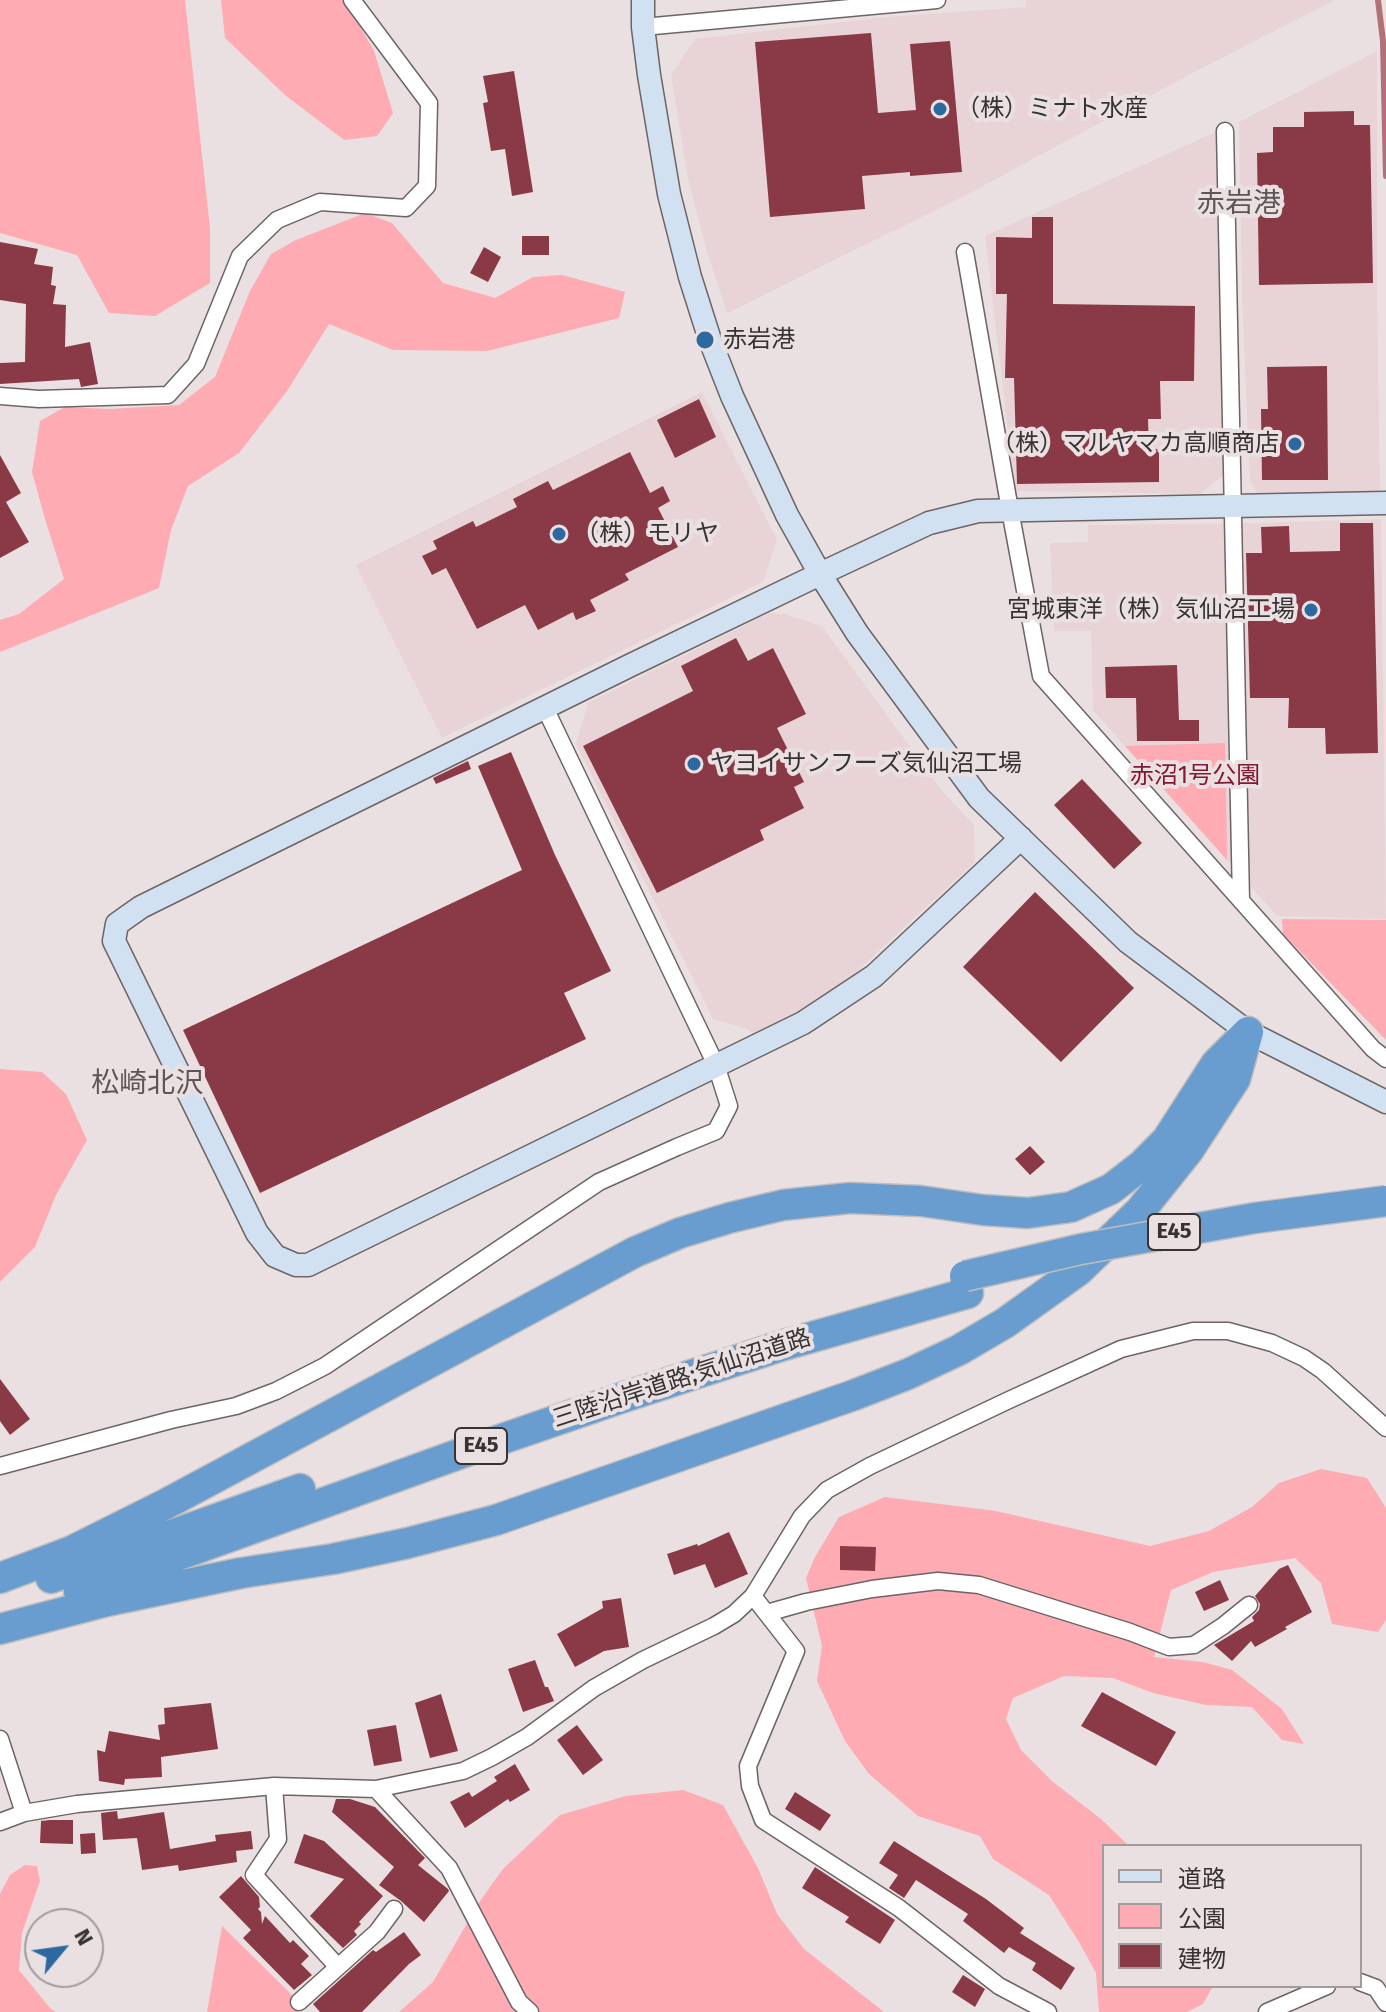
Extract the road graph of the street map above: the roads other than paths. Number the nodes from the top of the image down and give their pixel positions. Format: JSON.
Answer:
{"nodes":[{"id":1,"x":352,"y":0,"type":"edge"},
{"id":2,"x":643,"y":0,"type":"edge"},
{"id":3,"x":937,"y":0,"type":"edge"},
{"id":4,"x":643,"y":27,"type":"junction"},
{"id":5,"x":1225,"y":131,"type":"dead end"},
{"id":6,"x":965,"y":252,"type":"dead end"},
{"id":7,"x":0,"y":396,"type":"edge"},
{"id":8,"x":1381,"y":503,"type":"edge"},
{"id":9,"x":1234,"y":506,"type":"junction"},
{"id":10,"x":1010,"y":510,"type":"junction"},
{"id":11,"x":820,"y":574,"type":"junction"},
{"id":12,"x":545,"y":708,"type":"junction"},
{"id":13,"x":1021,"y":838,"type":"junction"},
{"id":14,"x":1241,"y":901,"type":"junction"},
{"id":15,"x":1248,"y":1032,"type":"junction"},
{"id":16,"x":1386,"y":1059,"type":"edge"},
{"id":17,"x":716,"y":1065,"type":"junction"},
{"id":18,"x":1386,"y":1102,"type":"edge"},
{"id":19,"x":1386,"y":1201,"type":"edge"},
{"id":20,"x":1386,"y":1220,"type":"edge"},
{"id":21,"x":966,"y":1284,"type":"junction"},
{"id":22,"x":1386,"y":1428,"type":"edge"},
{"id":23,"x":0,"y":1466,"type":"edge"},
{"id":24,"x":0,"y":1578,"type":"edge"},
{"id":25,"x":0,"y":1595,"type":"edge"},
{"id":26,"x":753,"y":1596,"type":"junction"},
{"id":27,"x":1249,"y":1605,"type":"dead end"},
{"id":28,"x":767,"y":1613,"type":"junction"},
{"id":29,"x":0,"y":1619,"type":"edge"},
{"id":30,"x":0,"y":1629,"type":"edge"},
{"id":31,"x":0,"y":1739,"type":"edge"},
{"id":32,"x":274,"y":1786,"type":"junction"},
{"id":33,"x":376,"y":1789,"type":"junction"},
{"id":34,"x":24,"y":1813,"type":"junction"},
{"id":35,"x":0,"y":1822,"type":"edge"},
{"id":36,"x":394,"y":1909,"type":"dead end"},
{"id":37,"x":337,"y":1966,"type":"junction"},
{"id":38,"x":1362,"y":1983,"type":"edge"},
{"id":39,"x":1322,"y":1988,"type":"edge"},
{"id":40,"x":299,"y":2002,"type":"dead end"},
{"id":41,"x":1386,"y":2003,"type":"edge"},
{"id":42,"x":530,"y":2012,"type":"edge"},
{"id":43,"x":1048,"y":2012,"type":"edge"},
{"id":44,"x":1267,"y":2012,"type":"edge"}],
"edges":[{"from":1,"to":7,"type":"street"},
{"from":2,"to":4,"type":"street"},
{"from":3,"to":4,"type":"street"},
{"from":4,"to":11,"type":"street"},
{"from":5,"to":9,"type":"street"},
{"from":6,"to":10,"type":"street"},
{"from":8,"to":9,"type":"street"},
{"from":9,"to":10,"type":"street"},
{"from":9,"to":14,"type":"street"},
{"from":10,"to":11,"type":"street"},
{"from":10,"to":14,"type":"street"},
{"from":11,"to":12,"type":"street"},
{"from":11,"to":13,"type":"street"},
{"from":12,"to":17,"type":"street"},
{"from":12,"to":17,"type":"street"},
{"from":13,"to":15,"type":"street"},
{"from":13,"to":17,"type":"street"},
{"from":14,"to":16,"type":"street"},
{"from":15,"to":18,"type":"street"},
{"from":15,"to":24,"type":"highway"},
{"from":15,"to":30,"type":"highway"},
{"from":17,"to":23,"type":"street"},
{"from":19,"to":21,"type":"highway","name":"三陸沿岸道路;気仙沼道路","number":"E45","bridge":true},
{"from":20,"to":21,"type":"highway","name":"三陸沿岸道路;気仙沼道路","number":"E45"},
{"from":21,"to":25,"type":"highway","name":"三陸沿岸道路;気仙沼道路","number":"E45"},
{"from":21,"to":29,"type":"highway","name":"三陸沿岸道路;気仙沼道路","number":"E45"},
{"from":22,"to":26,"type":"street"},
{"from":26,"to":28,"type":"street"},
{"from":26,"to":33,"type":"street"},
{"from":27,"to":28,"type":"street"},
{"from":28,"to":43,"type":"street"},
{"from":31,"to":34,"type":"street"},
{"from":32,"to":33,"type":"street"},
{"from":32,"to":34,"type":"street"},
{"from":32,"to":37,"type":"street"},
{"from":33,"to":42,"type":"street"},
{"from":34,"to":35,"type":"street"},
{"from":36,"to":37,"type":"street"},
{"from":37,"to":40,"type":"street"},
{"from":38,"to":41,"type":"street"},
{"from":39,"to":44,"type":"street"}]}
